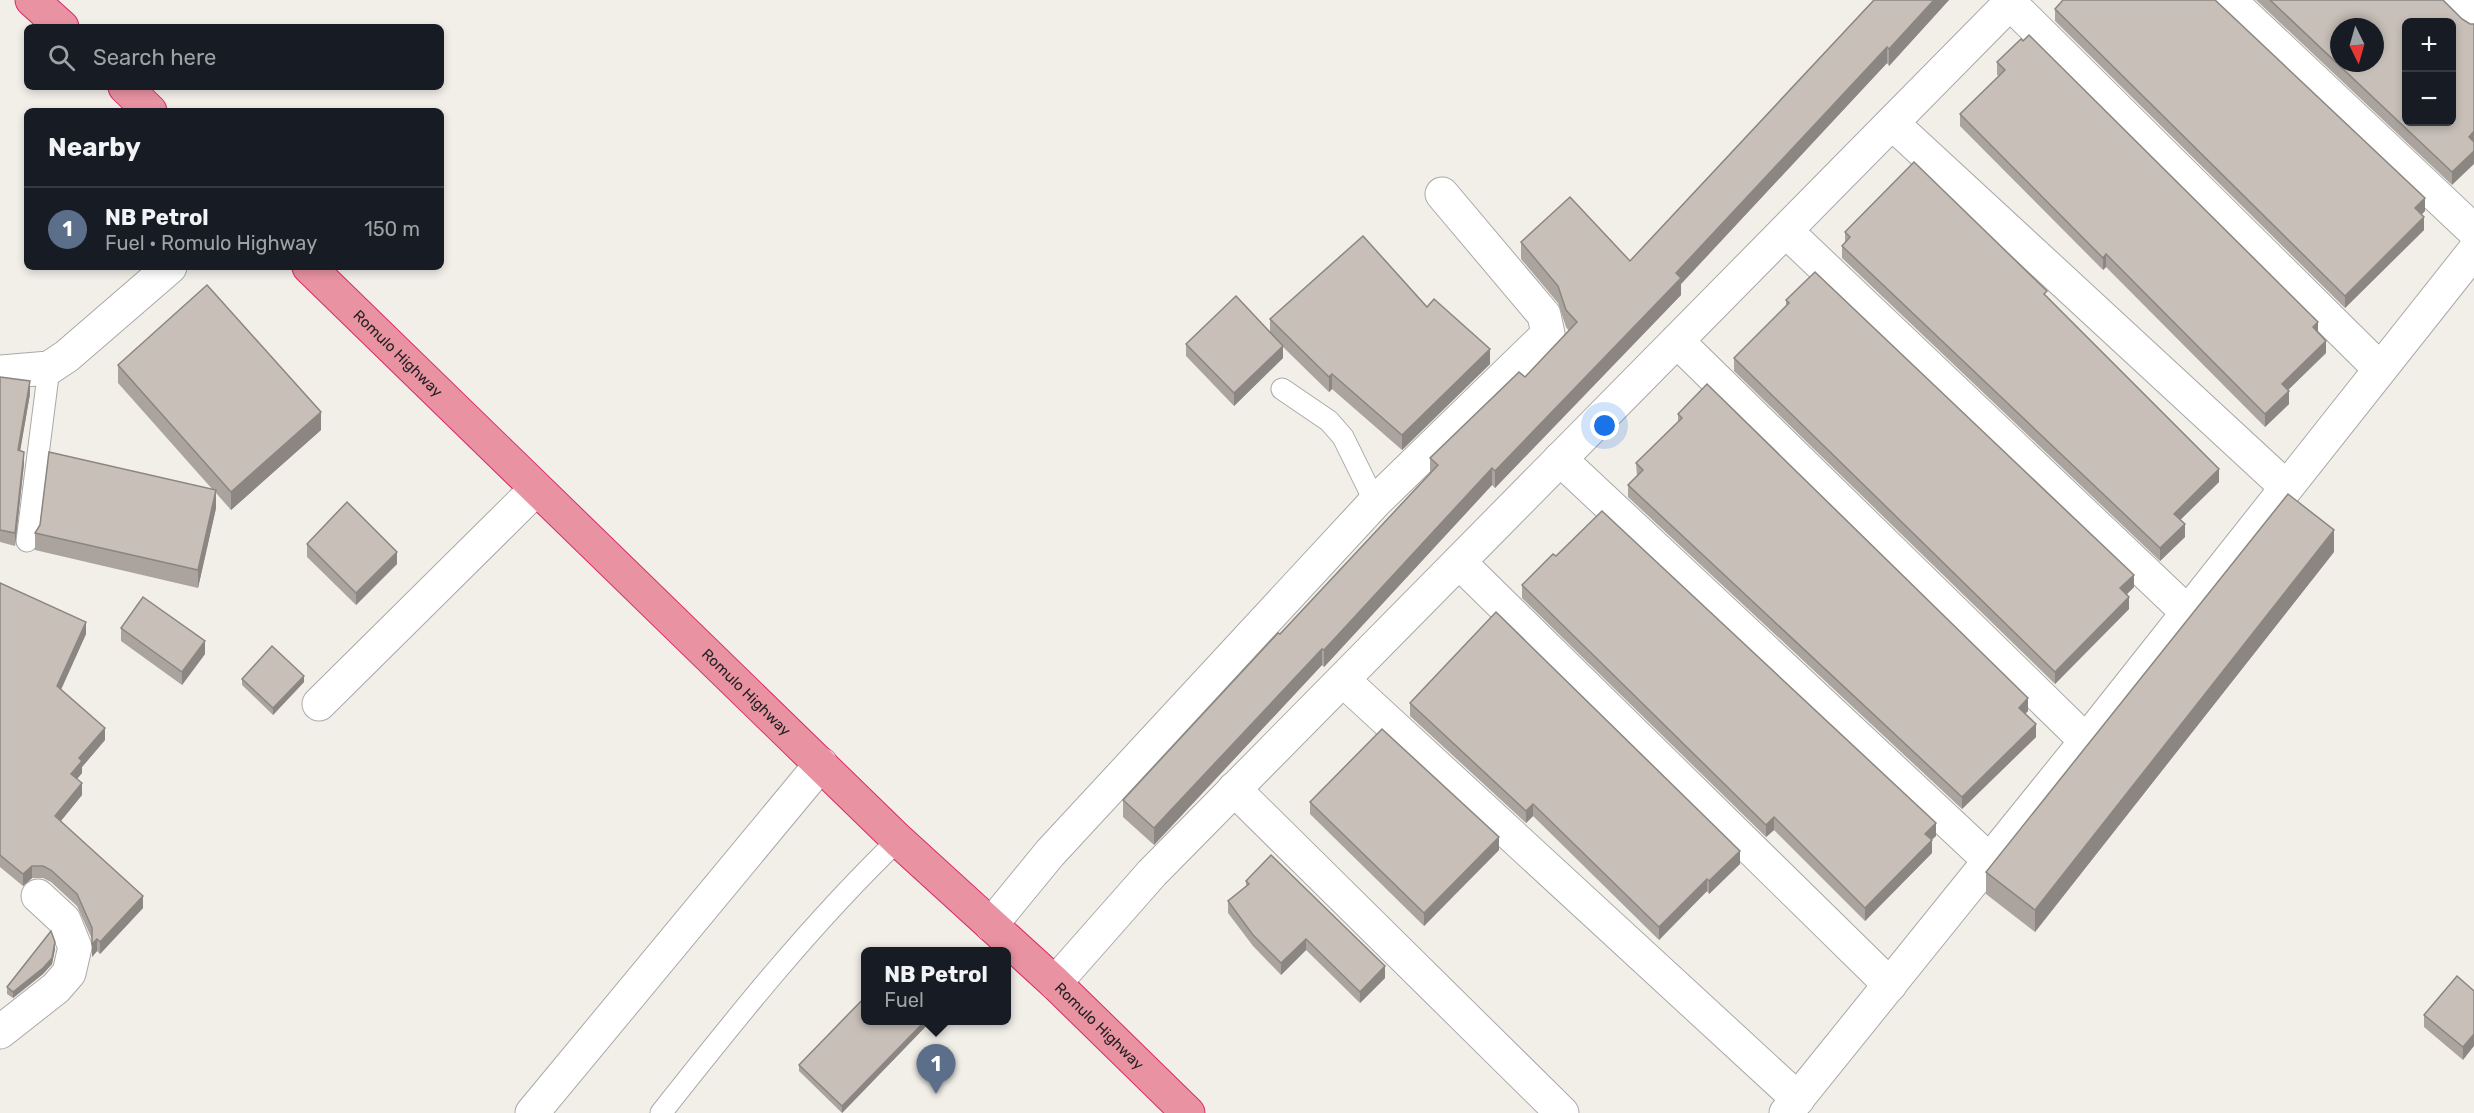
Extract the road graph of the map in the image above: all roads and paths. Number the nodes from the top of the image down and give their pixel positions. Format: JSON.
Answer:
{"nodes":[{"id":1,"x":32,"y":0,"type":"edge"},
{"id":2,"x":2229,"y":0,"type":"edge"},
{"id":3,"x":2455,"y":0,"type":"edge"},
{"id":4,"x":2011,"y":1,"type":"edge"},
{"id":5,"x":2474,"y":18,"type":"edge"},
{"id":6,"x":59,"y":24,"type":"edge"},
{"id":7,"x":128,"y":90,"type":"edge"},
{"id":8,"x":147,"y":108,"type":"edge"},
{"id":9,"x":1892,"y":123,"type":"junction"},
{"id":10,"x":1442,"y":194,"type":"dead end"},
{"id":11,"x":1786,"y":231,"type":"junction"},
{"id":12,"x":2474,"y":231,"type":"edge"},
{"id":13,"x":2474,"y":251,"type":"edge"},
{"id":14,"x":166,"y":270,"type":"edge"},
{"id":15,"x":312,"y":270,"type":"edge"},
{"id":16,"x":1677,"y":341,"type":"junction"},
{"id":17,"x":49,"y":368,"type":"junction"},
{"id":18,"x":2380,"y":369,"type":"junction"},
{"id":19,"x":0,"y":372,"type":"edge"},
{"id":20,"x":1282,"y":389,"type":"dead end"},
{"id":21,"x":1560,"y":459,"type":"junction"},
{"id":22,"x":2286,"y":487,"type":"junction"},
{"id":23,"x":536,"y":489,"type":"junction"},
{"id":24,"x":1376,"y":502,"type":"junction"},
{"id":25,"x":27,"y":541,"type":"dead end"},
{"id":26,"x":1459,"y":562,"type":"junction"},
{"id":27,"x":2187,"y":612,"type":"junction"},
{"id":28,"x":1342,"y":680,"type":"junction"},
{"id":29,"x":319,"y":704,"type":"dead end"},
{"id":30,"x":2086,"y":741,"type":"junction"},
{"id":31,"x":821,"y":764,"type":"junction"},
{"id":32,"x":1234,"y":789,"type":"junction"},
{"id":33,"x":898,"y":840,"type":"junction"},
{"id":34,"x":1989,"y":860,"type":"junction"},
{"id":35,"x":38,"y":896,"type":"dead end"},
{"id":36,"x":991,"y":925,"type":"junction"},
{"id":37,"x":1054,"y":983,"type":"junction"},
{"id":38,"x":1890,"y":985,"type":"junction"},
{"id":39,"x":0,"y":1032,"type":"edge"},
{"id":40,"x":1792,"y":1106,"type":"edge"},
{"id":41,"x":532,"y":1113,"type":"edge"},
{"id":42,"x":661,"y":1113,"type":"edge"},
{"id":43,"x":1188,"y":1113,"type":"edge"},
{"id":44,"x":1562,"y":1113,"type":"edge"}],
"edges":[{"from":1,"to":6,"type":"highway"},
{"from":2,"to":12,"type":"street"},
{"from":3,"to":5,"type":"street"},
{"from":4,"to":9,"type":"street"},
{"from":4,"to":18,"type":"street"},
{"from":7,"to":8,"type":"highway"},
{"from":9,"to":11,"type":"street"},
{"from":9,"to":22,"type":"street"},
{"from":10,"to":24,"type":"street"},
{"from":11,"to":16,"type":"street"},
{"from":11,"to":27,"type":"street"},
{"from":13,"to":18,"type":"street"},
{"from":14,"to":17,"type":"street"},
{"from":15,"to":23,"type":"highway","name":"Romulo Highway"},
{"from":16,"to":21,"type":"street"},
{"from":16,"to":30,"type":"street"},
{"from":17,"to":19,"type":"street"},
{"from":17,"to":25,"type":"lane"},
{"from":18,"to":22,"type":"street"},
{"from":20,"to":24,"type":"lane"},
{"from":21,"to":26,"type":"street"},
{"from":21,"to":34,"type":"street"},
{"from":22,"to":27,"type":"street"},
{"from":23,"to":29,"type":"street"},
{"from":23,"to":31,"type":"highway","name":"Romulo Highway"},
{"from":24,"to":36,"type":"street"},
{"from":26,"to":28,"type":"street"},
{"from":26,"to":38,"type":"street"},
{"from":27,"to":30,"type":"street"},
{"from":28,"to":32,"type":"street"},
{"from":28,"to":40,"type":"street"},
{"from":30,"to":34,"type":"street"},
{"from":31,"to":33,"type":"highway","name":"Romulo Highway"},
{"from":31,"to":41,"type":"street"},
{"from":32,"to":37,"type":"street"},
{"from":32,"to":44,"type":"street"},
{"from":33,"to":36,"type":"highway","name":"Romulo Highway"},
{"from":33,"to":42,"type":"lane"},
{"from":34,"to":38,"type":"street"},
{"from":35,"to":39,"type":"street"},
{"from":36,"to":37,"type":"highway","name":"Romulo Highway"},
{"from":37,"to":43,"type":"highway","name":"Romulo Highway"},
{"from":38,"to":40,"type":"street"}]}
